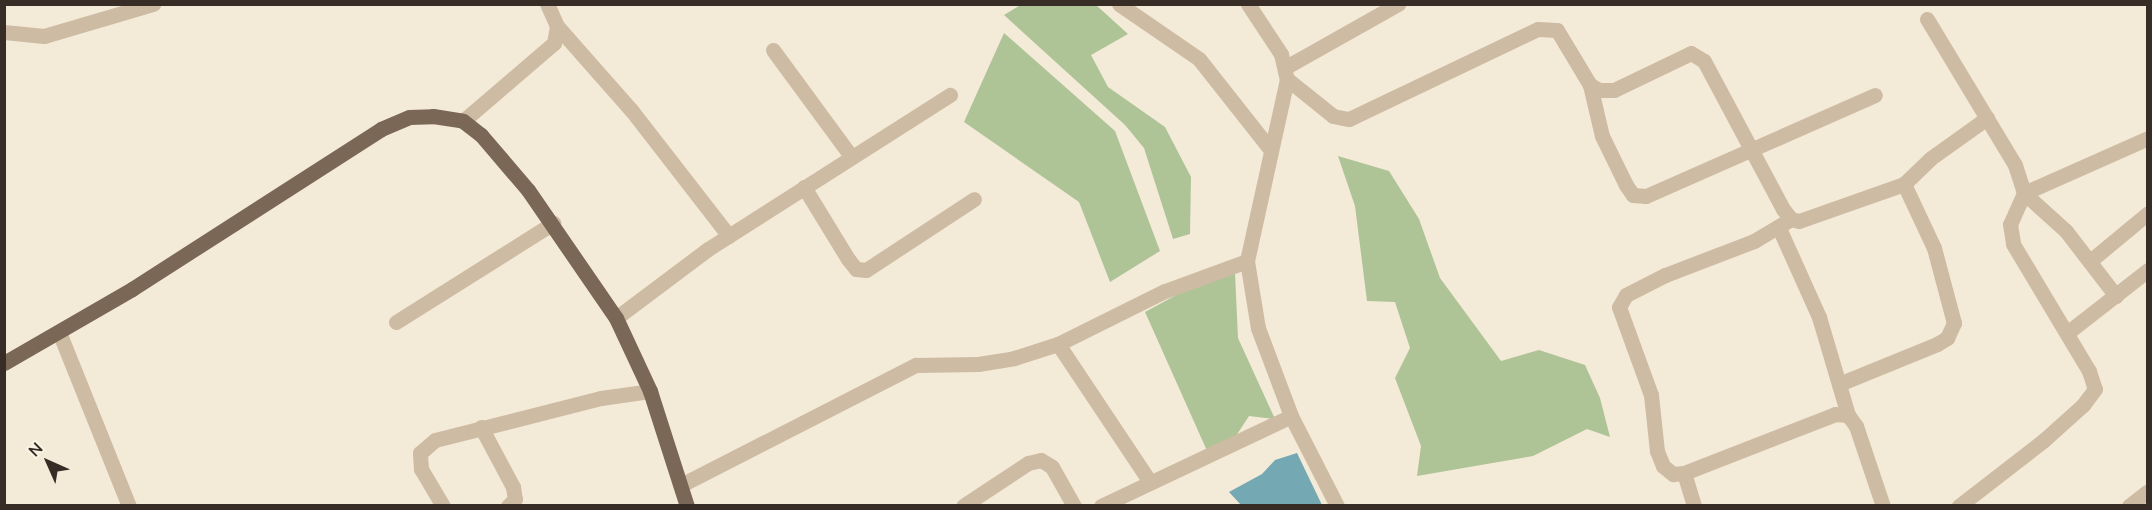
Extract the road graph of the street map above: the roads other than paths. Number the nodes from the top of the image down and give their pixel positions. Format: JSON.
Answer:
{"nodes":[{"id":1,"x":153,"y":4,"type":"edge"},
{"id":2,"x":547,"y":4,"type":"edge"},
{"id":3,"x":1119,"y":4,"type":"edge"},
{"id":4,"x":1248,"y":4,"type":"edge"},
{"id":5,"x":1398,"y":4,"type":"edge"},
{"id":6,"x":1927,"y":19,"type":"dead end"},
{"id":7,"x":557,"y":26,"type":"junction"},
{"id":8,"x":4,"y":32,"type":"edge"},
{"id":9,"x":773,"y":50,"type":"dead end"},
{"id":10,"x":1286,"y":73,"type":"junction"},
{"id":11,"x":1590,"y":86,"type":"junction"},
{"id":12,"x":950,"y":95,"type":"dead end"},
{"id":13,"x":1875,"y":95,"type":"dead end"},
{"id":14,"x":1987,"y":118,"type":"junction"},
{"id":15,"x":463,"y":121,"type":"junction"},
{"id":16,"x":2148,"y":138,"type":"edge"},
{"id":17,"x":1750,"y":148,"type":"junction"},
{"id":18,"x":1270,"y":149,"type":"junction"},
{"id":19,"x":851,"y":156,"type":"junction"},
{"id":20,"x":1904,"y":184,"type":"junction"},
{"id":21,"x":804,"y":187,"type":"junction"},
{"id":22,"x":2024,"y":193,"type":"junction"},
{"id":23,"x":974,"y":199,"type":"dead end"},
{"id":24,"x":2148,"y":213,"type":"edge"},
{"id":25,"x":553,"y":223,"type":"junction"},
{"id":26,"x":1785,"y":223,"type":"junction"},
{"id":27,"x":729,"y":236,"type":"junction"},
{"id":28,"x":1247,"y":261,"type":"junction"},
{"id":29,"x":2090,"y":261,"type":"junction"},
{"id":30,"x":2148,"y":270,"type":"edge"},
{"id":31,"x":2116,"y":296,"type":"junction"},
{"id":32,"x":616,"y":318,"type":"junction"},
{"id":33,"x":396,"y":322,"type":"dead end"},
{"id":34,"x":59,"y":332,"type":"junction"},
{"id":35,"x":2067,"y":333,"type":"junction"},
{"id":36,"x":1058,"y":344,"type":"junction"},
{"id":37,"x":4,"y":363,"type":"edge"},
{"id":38,"x":1839,"y":384,"type":"junction"},
{"id":39,"x":650,"y":391,"type":"junction"},
{"id":40,"x":1848,"y":415,"type":"junction"},
{"id":41,"x":1291,"y":416,"type":"junction"},
{"id":42,"x":481,"y":427,"type":"junction"},
{"id":43,"x":1684,"y":473,"type":"junction"},
{"id":44,"x":1150,"y":482,"type":"junction"},
{"id":45,"x":681,"y":485,"type":"junction"},
{"id":46,"x":2148,"y":491,"type":"edge"},
{"id":47,"x":129,"y":506,"type":"edge"},
{"id":48,"x":443,"y":506,"type":"edge"},
{"id":49,"x":508,"y":506,"type":"edge"},
{"id":50,"x":687,"y":506,"type":"edge"},
{"id":51,"x":963,"y":506,"type":"edge"},
{"id":52,"x":1074,"y":506,"type":"edge"},
{"id":53,"x":1101,"y":506,"type":"edge"},
{"id":54,"x":1337,"y":506,"type":"edge"},
{"id":55,"x":1694,"y":506,"type":"edge"},
{"id":56,"x":1883,"y":506,"type":"edge"},
{"id":57,"x":1959,"y":506,"type":"edge"},
{"id":58,"x":2129,"y":506,"type":"edge"}],
"edges":[{"from":1,"to":8,"type":"street"},
{"from":2,"to":7,"type":"street"},
{"from":3,"to":18,"type":"street"},
{"from":4,"to":10,"type":"street"},
{"from":5,"to":10,"type":"street"},
{"from":6,"to":14,"type":"street"},
{"from":7,"to":15,"type":"street"},
{"from":7,"to":27,"type":"street"},
{"from":9,"to":19,"type":"street"},
{"from":10,"to":11,"type":"street"},
{"from":10,"to":18,"type":"street"},
{"from":11,"to":17,"type":"street"},
{"from":11,"to":17,"type":"street"},
{"from":12,"to":19,"type":"street"},
{"from":13,"to":17,"type":"street"},
{"from":14,"to":20,"type":"street"},
{"from":14,"to":22,"type":"street"},
{"from":15,"to":25,"type":"main road"},
{"from":15,"to":34,"type":"main road"},
{"from":16,"to":22,"type":"street"},
{"from":17,"to":26,"type":"street"},
{"from":18,"to":28,"type":"street"},
{"from":19,"to":21,"type":"street"},
{"from":20,"to":26,"type":"street"},
{"from":20,"to":38,"type":"street"},
{"from":21,"to":23,"type":"street"},
{"from":21,"to":27,"type":"street"},
{"from":22,"to":29,"type":"street"},
{"from":22,"to":35,"type":"street"},
{"from":24,"to":29,"type":"street"},
{"from":25,"to":32,"type":"main road"},
{"from":25,"to":33,"type":"street"},
{"from":26,"to":38,"type":"street"},
{"from":26,"to":43,"type":"street"},
{"from":27,"to":32,"type":"street"},
{"from":28,"to":36,"type":"street"},
{"from":28,"to":41,"type":"street"},
{"from":29,"to":31,"type":"street"},
{"from":30,"to":31,"type":"street"},
{"from":31,"to":35,"type":"street"},
{"from":32,"to":39,"type":"main road"},
{"from":34,"to":37,"type":"main road"},
{"from":34,"to":47,"type":"street"},
{"from":35,"to":57,"type":"street"},
{"from":36,"to":44,"type":"street"},
{"from":36,"to":45,"type":"street"},
{"from":38,"to":40,"type":"street"},
{"from":39,"to":42,"type":"street"},
{"from":39,"to":45,"type":"main road"},
{"from":40,"to":43,"type":"street"},
{"from":40,"to":56,"type":"street"},
{"from":41,"to":44,"type":"street"},
{"from":41,"to":54,"type":"street"},
{"from":42,"to":48,"type":"street"},
{"from":42,"to":49,"type":"street"},
{"from":43,"to":55,"type":"street"},
{"from":44,"to":53,"type":"street"},
{"from":45,"to":50,"type":"main road"},
{"from":46,"to":58,"type":"street"},
{"from":51,"to":52,"type":"street"}]}
